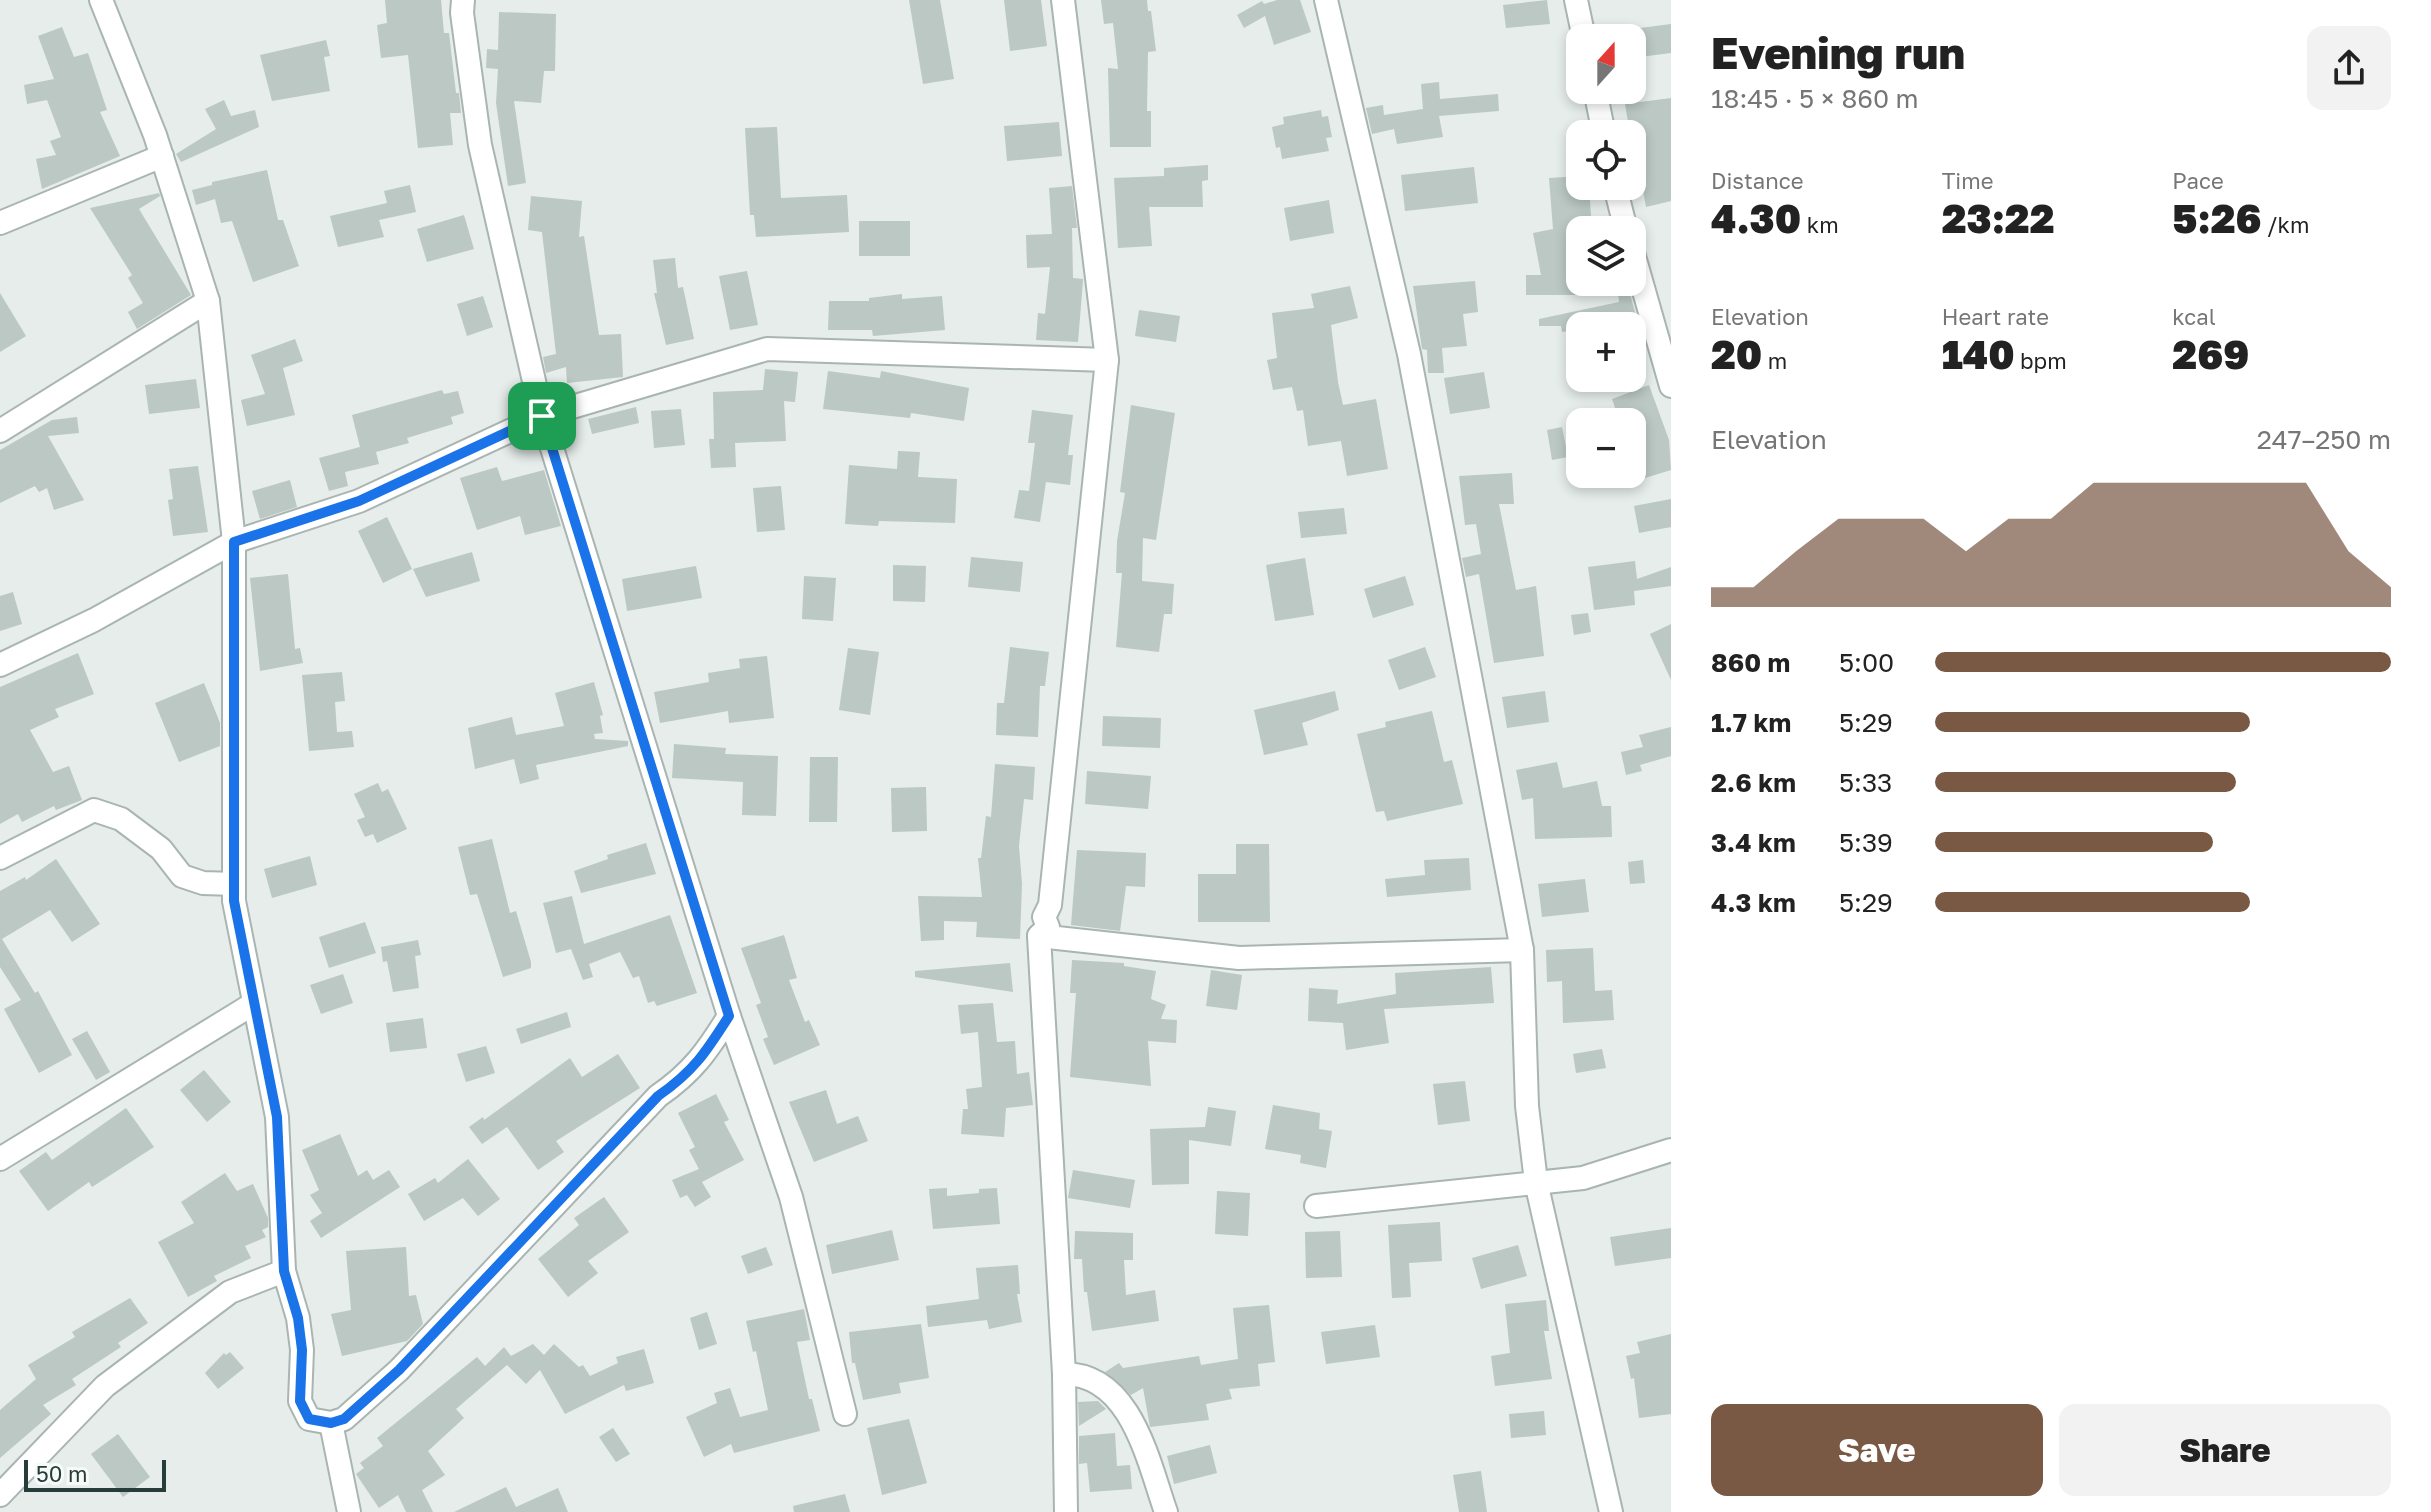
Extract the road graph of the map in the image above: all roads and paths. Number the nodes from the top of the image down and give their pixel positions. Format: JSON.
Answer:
{"nodes":[{"id":1,"x":101,"y":0,"type":"edge"},
{"id":2,"x":463,"y":0,"type":"edge"},
{"id":3,"x":1063,"y":0,"type":"edge"},
{"id":4,"x":1326,"y":0,"type":"edge"},
{"id":5,"x":1576,"y":0,"type":"edge"},
{"id":6,"x":1581,"y":24,"type":"edge"},
{"id":7,"x":162,"y":156,"type":"junction"},
{"id":8,"x":0,"y":223,"type":"edge"},
{"id":9,"x":1645,"y":296,"type":"edge"},
{"id":10,"x":208,"y":301,"type":"junction"},
{"id":11,"x":1107,"y":360,"type":"junction"},
{"id":12,"x":1671,"y":386,"type":"edge"},
{"id":13,"x":542,"y":416,"type":"junction"},
{"id":14,"x":0,"y":431,"type":"edge"},
{"id":15,"x":234,"y":542,"type":"junction"},
{"id":16,"x":0,"y":665,"type":"edge"},
{"id":17,"x":0,"y":858,"type":"edge"},
{"id":18,"x":234,"y":884,"type":"junction"},
{"id":19,"x":1039,"y":936,"type":"junction"},
{"id":20,"x":1522,"y":950,"type":"junction"},
{"id":21,"x":253,"y":1004,"type":"junction"},
{"id":22,"x":729,"y":1016,"type":"junction"},
{"id":23,"x":1671,"y":1150,"type":"edge"},
{"id":24,"x":0,"y":1159,"type":"edge"},
{"id":25,"x":1536,"y":1182,"type":"junction"},
{"id":26,"x":1316,"y":1206,"type":"dead end"},
{"id":27,"x":284,"y":1271,"type":"junction"},
{"id":28,"x":1064,"y":1374,"type":"junction"},
{"id":29,"x":845,"y":1414,"type":"dead end"},
{"id":30,"x":331,"y":1423,"type":"junction"},
{"id":31,"x":0,"y":1495,"type":"edge"},
{"id":32,"x":0,"y":1507,"type":"edge"},
{"id":33,"x":5,"y":1512,"type":"edge"},
{"id":34,"x":349,"y":1512,"type":"edge"},
{"id":35,"x":1066,"y":1512,"type":"edge"},
{"id":36,"x":1166,"y":1512,"type":"edge"},
{"id":37,"x":1611,"y":1512,"type":"edge"}],
"edges":[{"from":1,"to":7,"type":"street"},
{"from":2,"to":13,"type":"street"},
{"from":3,"to":11,"type":"street"},
{"from":4,"to":20,"type":"street"},
{"from":5,"to":6,"type":"street"},
{"from":7,"to":8,"type":"street"},
{"from":7,"to":10,"type":"street"},
{"from":9,"to":12,"type":"street"},
{"from":10,"to":14,"type":"street"},
{"from":10,"to":15,"type":"street"},
{"from":11,"to":13,"type":"street"},
{"from":11,"to":19,"type":"street"},
{"from":13,"to":15,"type":"street"},
{"from":13,"to":22,"type":"street"},
{"from":15,"to":16,"type":"street"},
{"from":15,"to":18,"type":"street"},
{"from":17,"to":18,"type":"street"},
{"from":18,"to":21,"type":"street"},
{"from":19,"to":20,"type":"street"},
{"from":19,"to":28,"type":"street"},
{"from":20,"to":25,"type":"street"},
{"from":21,"to":24,"type":"street"},
{"from":21,"to":27,"type":"street"},
{"from":22,"to":29,"type":"street"},
{"from":22,"to":30,"type":"street"},
{"from":23,"to":25,"type":"street"},
{"from":25,"to":26,"type":"street"},
{"from":25,"to":37,"type":"street"},
{"from":27,"to":30,"type":"street"},
{"from":27,"to":31,"type":"street"},
{"from":28,"to":35,"type":"street"},
{"from":28,"to":36,"type":"street"},
{"from":30,"to":34,"type":"street"},
{"from":32,"to":33,"type":"street"}]}
